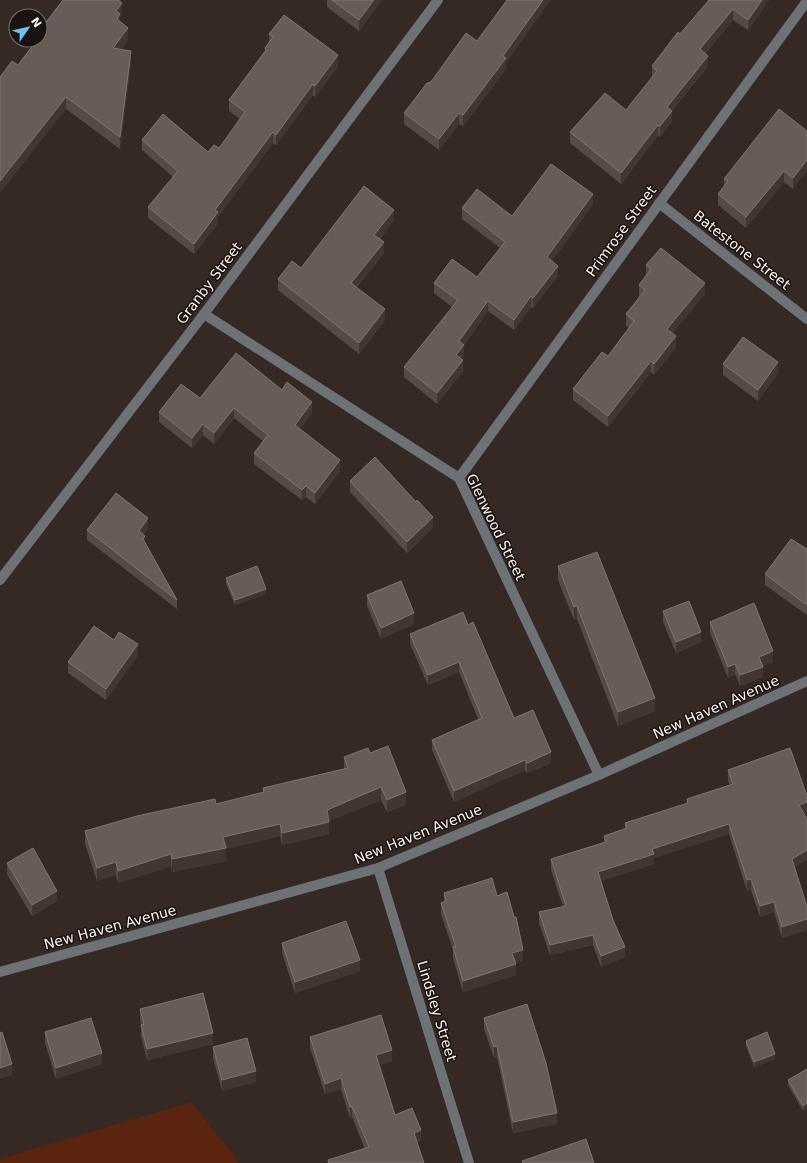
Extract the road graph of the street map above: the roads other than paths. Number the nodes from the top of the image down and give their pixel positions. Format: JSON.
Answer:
{"nodes":[{"id":1,"x":438,"y":0,"type":"edge"},
{"id":2,"x":807,"y":1,"type":"edge"},
{"id":3,"x":660,"y":203,"type":"junction"},
{"id":4,"x":204,"y":314,"type":"junction"},
{"id":5,"x":807,"y":319,"type":"edge"},
{"id":6,"x":459,"y":478,"type":"junction"},
{"id":7,"x":0,"y":580,"type":"edge"},
{"id":8,"x":807,"y":681,"type":"edge"},
{"id":9,"x":599,"y":775,"type":"junction"},
{"id":10,"x":378,"y":868,"type":"junction"},
{"id":11,"x":0,"y":972,"type":"edge"},
{"id":12,"x":469,"y":1163,"type":"edge"}],
"edges":[{"from":1,"to":4,"type":"street","name":"Granby Street"},
{"from":2,"to":3,"type":"street","name":"Primrose Street"},
{"from":3,"to":5,"type":"street","name":"Batestone Street"},
{"from":3,"to":6,"type":"street","name":"Primrose Street"},
{"from":4,"to":6,"type":"street","name":"Glenwood Street"},
{"from":4,"to":7,"type":"street","name":"Granby Street"},
{"from":6,"to":9,"type":"street","name":"Glenwood Street"},
{"from":8,"to":9,"type":"street","name":"New Haven Avenue"},
{"from":9,"to":10,"type":"street","name":"New Haven Avenue"},
{"from":10,"to":11,"type":"street","name":"New Haven Avenue"},
{"from":10,"to":12,"type":"street","name":"Lindsley Street"}]}
